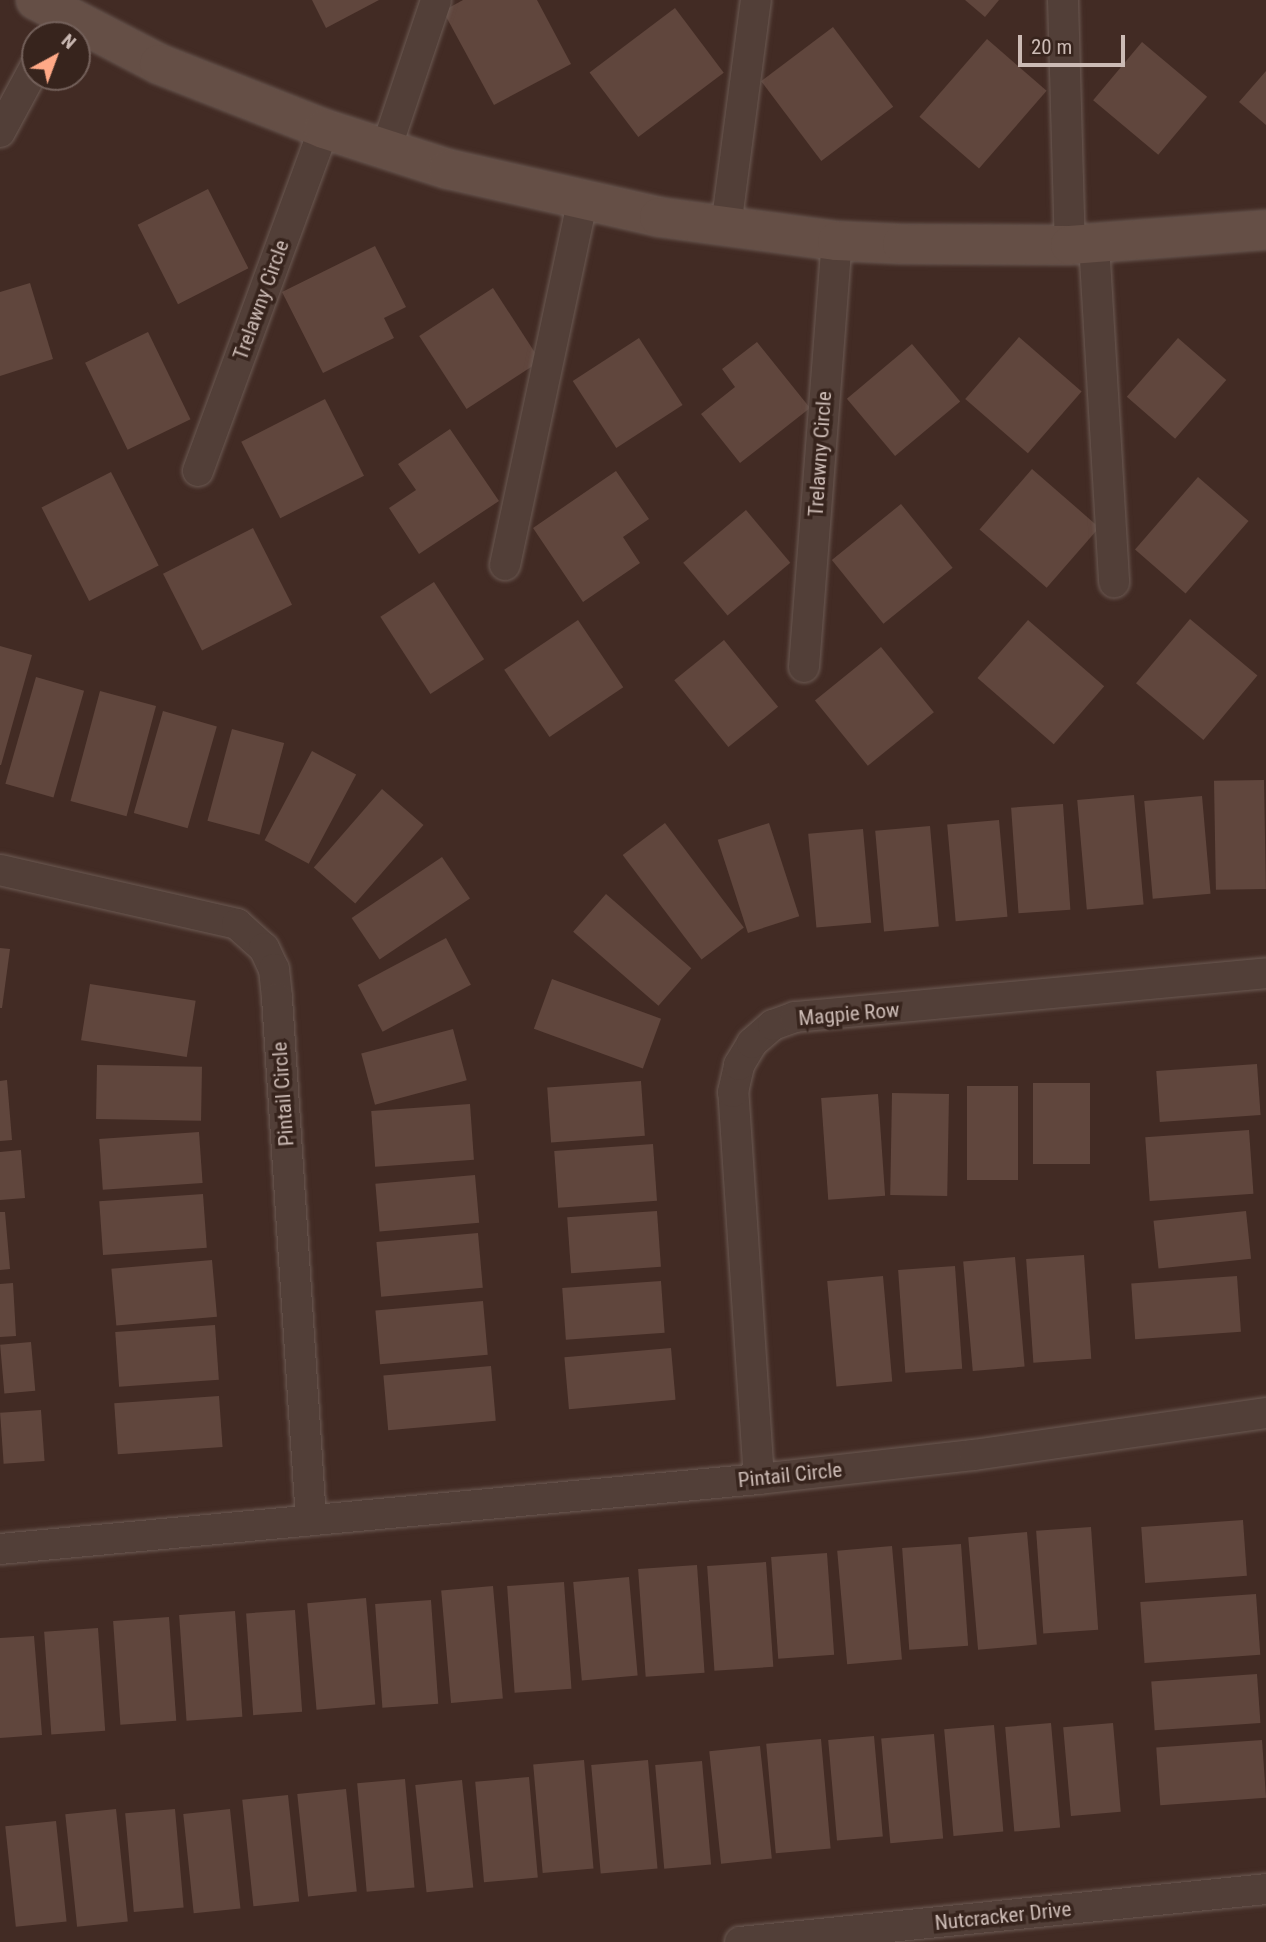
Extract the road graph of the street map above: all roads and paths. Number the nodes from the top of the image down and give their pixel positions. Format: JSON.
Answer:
{"nodes":[{"id":1,"x":436,"y":0,"type":"edge"},
{"id":2,"x":755,"y":0,"type":"edge"},
{"id":3,"x":1063,"y":0,"type":"edge"},
{"id":4,"x":57,"y":13,"type":"edge"},
{"id":5,"x":22,"y":91,"type":"edge"},
{"id":6,"x":324,"y":129,"type":"junction"},
{"id":7,"x":0,"y":132,"type":"edge"},
{"id":8,"x":386,"y":149,"type":"junction"},
{"id":9,"x":582,"y":202,"type":"junction"},
{"id":10,"x":726,"y":227,"type":"junction"},
{"id":11,"x":1266,"y":230,"type":"edge"},
{"id":12,"x":837,"y":241,"type":"junction"},
{"id":13,"x":1082,"y":244,"type":"junction"},
{"id":14,"x":198,"y":471,"type":"dead end"},
{"id":15,"x":505,"y":565,"type":"dead end"},
{"id":16,"x":1114,"y":582,"type":"dead end"},
{"id":17,"x":804,"y":667,"type":"dead end"},
{"id":18,"x":0,"y":870,"type":"edge"},
{"id":19,"x":1266,"y":973,"type":"edge"},
{"id":20,"x":1266,"y":1413,"type":"edge"},
{"id":21,"x":760,"y":1479,"type":"junction"},
{"id":22,"x":311,"y":1521,"type":"junction"},
{"id":23,"x":0,"y":1549,"type":"edge"},
{"id":24,"x":1266,"y":1889,"type":"edge"},
{"id":25,"x":740,"y":1942,"type":"edge"}],
"edges":[{"from":1,"to":8,"type":"street"},
{"from":2,"to":10,"type":"street"},
{"from":3,"to":13,"type":"street"},
{"from":4,"to":6,"type":"street"},
{"from":5,"to":7,"type":"street"},
{"from":6,"to":8,"type":"street"},
{"from":6,"to":14,"type":"street","name":"Trelawny Circle"},
{"from":8,"to":9,"type":"street"},
{"from":9,"to":10,"type":"street"},
{"from":9,"to":15,"type":"street"},
{"from":10,"to":12,"type":"street"},
{"from":11,"to":13,"type":"street"},
{"from":12,"to":13,"type":"street"},
{"from":12,"to":17,"type":"street","name":"Trelawny Circle"},
{"from":13,"to":16,"type":"street"},
{"from":18,"to":22,"type":"street","name":"Pintail Circle"},
{"from":19,"to":21,"type":"street","name":"Magpie Row"},
{"from":20,"to":21,"type":"street","name":"Pintail Circle"},
{"from":21,"to":22,"type":"street","name":"Pintail Circle"},
{"from":22,"to":23,"type":"street","name":"Pintail Circle"},
{"from":24,"to":25,"type":"street","name":"Nutcracker Drive"}]}
